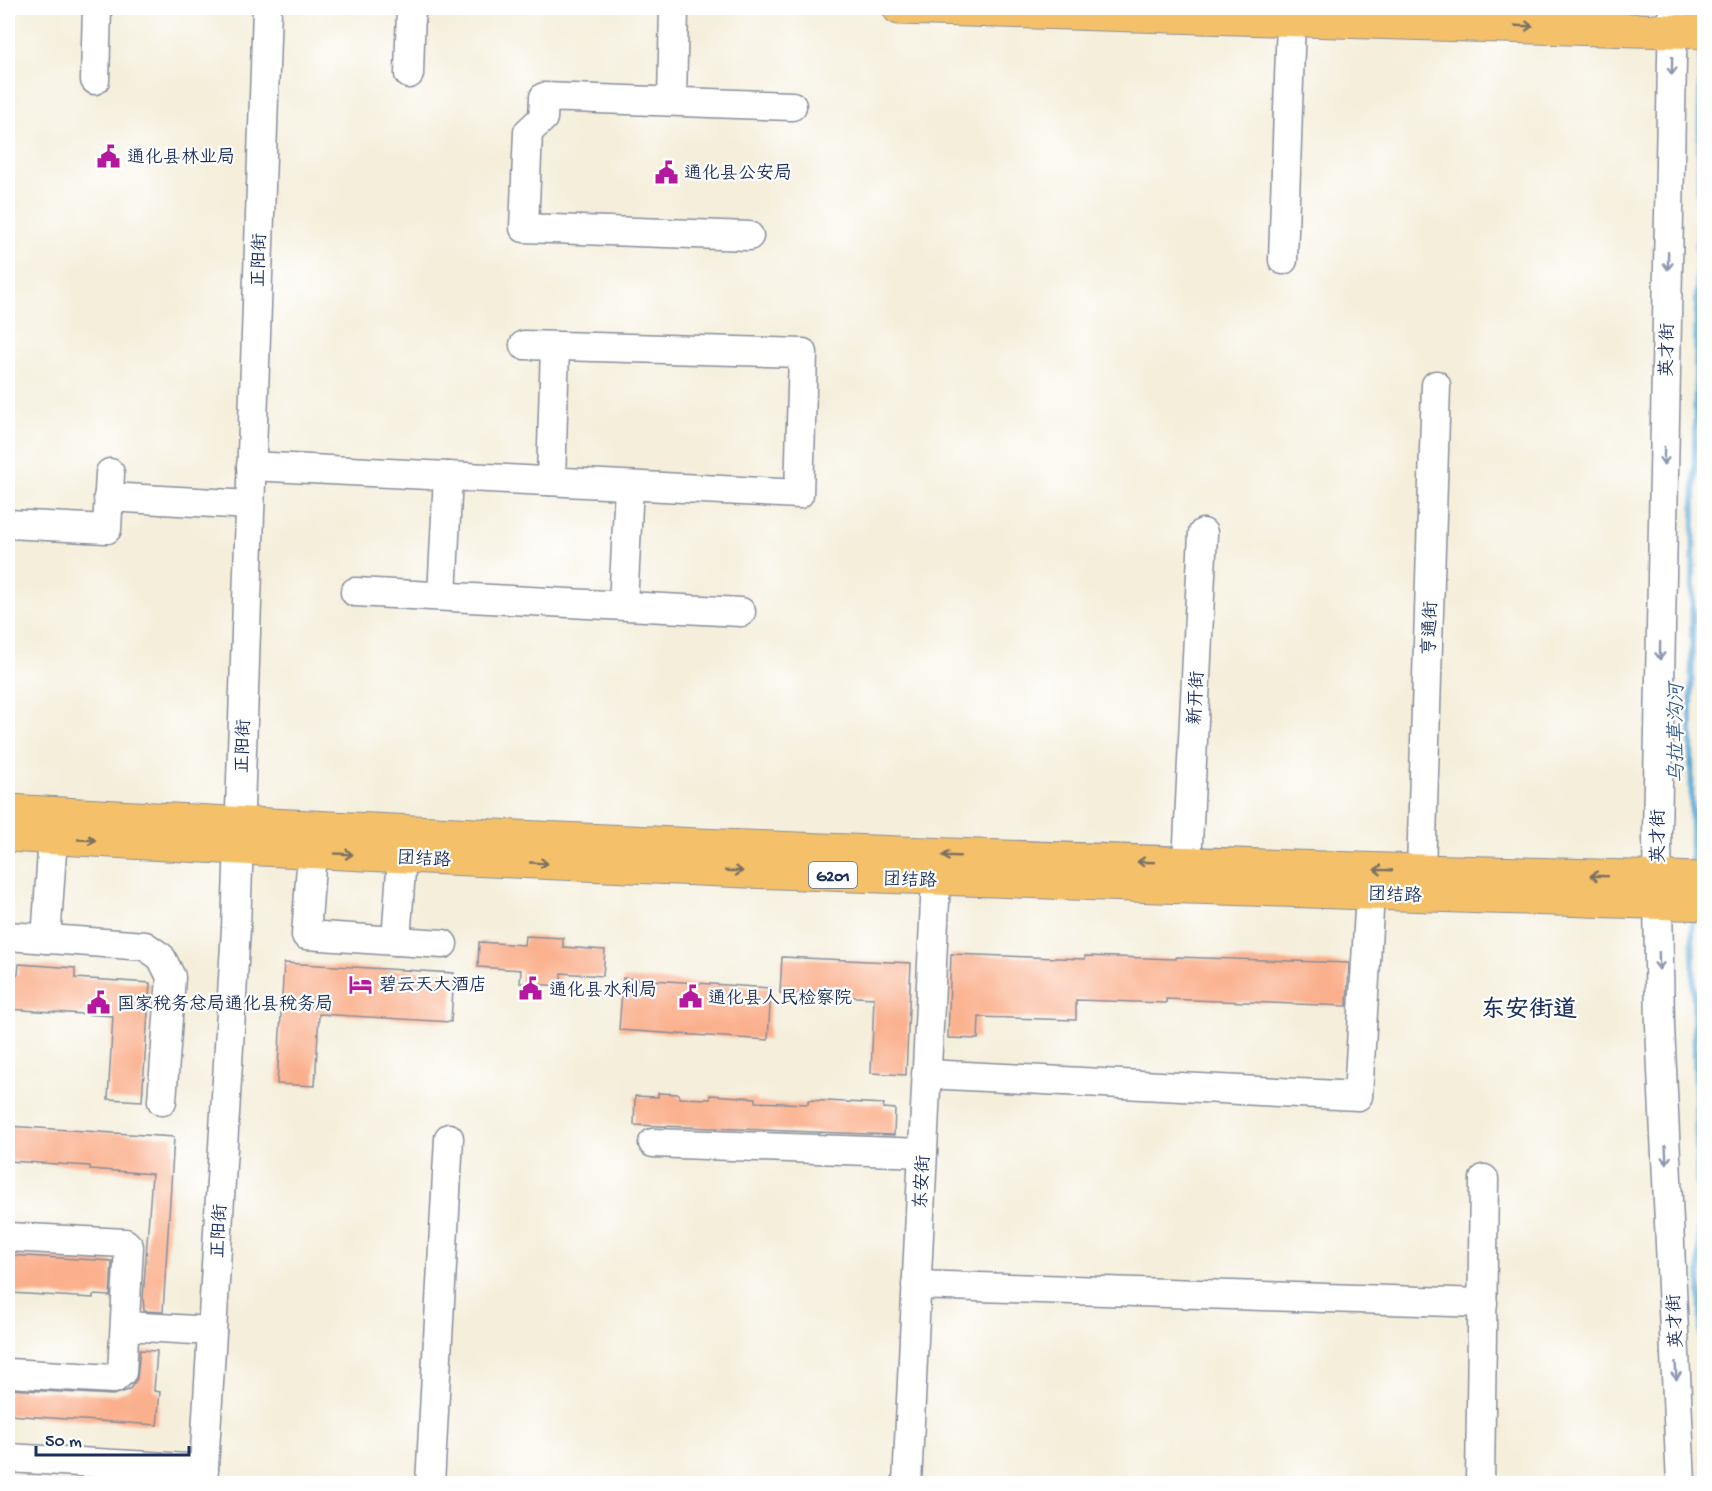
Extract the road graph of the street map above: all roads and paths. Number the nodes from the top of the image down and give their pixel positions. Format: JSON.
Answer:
{"nodes":[{"id":1,"x":97,"y":8,"type":"edge"},
{"id":2,"x":267,"y":8,"type":"edge"},
{"id":3,"x":411,"y":8,"type":"edge"},
{"id":4,"x":674,"y":8,"type":"edge"},
{"id":5,"x":899,"y":8,"type":"edge"},
{"id":6,"x":1681,"y":17,"type":"edge"},
{"id":7,"x":1291,"y":19,"type":"junction"},
{"id":8,"x":409,"y":74,"type":"dead end"},
{"id":9,"x":95,"y":80,"type":"dead end"},
{"id":10,"x":672,"y":101,"type":"junction"},
{"id":11,"x":792,"y":106,"type":"dead end"},
{"id":12,"x":749,"y":236,"type":"dead end"},
{"id":13,"x":1283,"y":260,"type":"dead end"},
{"id":14,"x":524,"y":345,"type":"dead end"},
{"id":15,"x":555,"y":346,"type":"junction"},
{"id":16,"x":1436,"y":385,"type":"dead end"},
{"id":17,"x":251,"y":466,"type":"junction"},
{"id":18,"x":448,"y":476,"type":"junction"},
{"id":19,"x":551,"y":482,"type":"junction"},
{"id":20,"x":629,"y":486,"type":"junction"},
{"id":21,"x":250,"y":505,"type":"junction"},
{"id":22,"x":8,"y":524,"type":"edge"},
{"id":23,"x":1203,"y":533,"type":"dead end"},
{"id":24,"x":355,"y":591,"type":"dead end"},
{"id":25,"x":442,"y":596,"type":"junction"},
{"id":26,"x":623,"y":605,"type":"junction"},
{"id":27,"x":741,"y":612,"type":"dead end"},
{"id":28,"x":8,"y":811,"type":"edge"},
{"id":29,"x":8,"y":835,"type":"edge"},
{"id":30,"x":239,"y":836,"type":"junction"},
{"id":31,"x":54,"y":838,"type":"junction"},
{"id":32,"x":312,"y":852,"type":"junction"},
{"id":33,"x":402,"y":856,"type":"junction"},
{"id":34,"x":1187,"y":864,"type":"junction"},
{"id":35,"x":1421,"y":871,"type":"junction"},
{"id":36,"x":1704,"y":879,"type":"edge"},
{"id":37,"x":936,"y":880,"type":"junction"},
{"id":38,"x":1658,"y":890,"type":"junction"},
{"id":39,"x":1370,"y":894,"type":"junction"},
{"id":40,"x":1704,"y":904,"type":"edge"},
{"id":41,"x":8,"y":936,"type":"edge"},
{"id":42,"x":46,"y":939,"type":"junction"},
{"id":43,"x":396,"y":941,"type":"junction"},
{"id":44,"x":443,"y":945,"type":"dead end"},
{"id":45,"x":927,"y":1074,"type":"junction"},
{"id":46,"x":162,"y":1101,"type":"dead end"},
{"id":47,"x":448,"y":1138,"type":"dead end"},
{"id":48,"x":653,"y":1143,"type":"dead end"},
{"id":49,"x":923,"y":1153,"type":"junction"},
{"id":50,"x":1484,"y":1179,"type":"dead end"},
{"id":51,"x":8,"y":1237,"type":"edge"},
{"id":52,"x":916,"y":1285,"type":"junction"},
{"id":53,"x":1483,"y":1303,"type":"junction"},
{"id":54,"x":125,"y":1326,"type":"junction"},
{"id":55,"x":212,"y":1331,"type":"junction"},
{"id":56,"x":8,"y":1373,"type":"edge"},
{"id":57,"x":8,"y":1458,"type":"edge"},
{"id":58,"x":203,"y":1476,"type":"edge"},
{"id":59,"x":430,"y":1484,"type":"edge"},
{"id":60,"x":906,"y":1484,"type":"edge"},
{"id":61,"x":1480,"y":1484,"type":"edge"},
{"id":62,"x":1681,"y":1484,"type":"edge"}],
"edges":[{"from":1,"to":9,"type":"street"},
{"from":2,"to":17,"type":"street","name":"正阳街"},
{"from":3,"to":8,"type":"street"},
{"from":4,"to":10,"type":"street"},
{"from":5,"to":7,"type":"main road"},
{"from":7,"to":6,"type":"main road","one_way":true},
{"from":6,"to":38,"type":"street","name":"英才街","one_way":true},
{"from":7,"to":13,"type":"street"},
{"from":10,"to":11,"type":"street"},
{"from":10,"to":12,"type":"street"},
{"from":14,"to":15,"type":"street"},
{"from":15,"to":19,"type":"street"},
{"from":15,"to":20,"type":"street"},
{"from":16,"to":35,"type":"street","name":"亨通街"},
{"from":17,"to":18,"type":"street"},
{"from":17,"to":21,"type":"street","name":"正阳街"},
{"from":18,"to":19,"type":"street"},
{"from":18,"to":25,"type":"street"},
{"from":19,"to":20,"type":"street"},
{"from":20,"to":26,"type":"street"},
{"from":21,"to":22,"type":"street"},
{"from":21,"to":30,"type":"street","name":"正阳街"},
{"from":23,"to":34,"type":"street","name":"新开街"},
{"from":24,"to":25,"type":"street"},
{"from":25,"to":26,"type":"street"},
{"from":26,"to":27,"type":"street"},
{"from":28,"to":30,"type":"main road","name":"团结路","number":"G201"},
{"from":29,"to":31,"type":"main road","name":"团结路","number":"G201"},
{"from":31,"to":30,"type":"main road","name":"团结路","number":"G201","one_way":true},
{"from":30,"to":32,"type":"main road","name":"团结路","number":"G201"},
{"from":34,"to":30,"type":"main road","name":"团结路","number":"G201","one_way":true},
{"from":30,"to":55,"type":"street","name":"正阳街"},
{"from":31,"to":42,"type":"street"},
{"from":32,"to":33,"type":"main road","name":"团结路","number":"G201","one_way":true},
{"from":32,"to":43,"type":"street"},
{"from":33,"to":37,"type":"main road","name":"团结路","number":"G201","one_way":true},
{"from":33,"to":43,"type":"street"},
{"from":35,"to":34,"type":"main road","name":"团结路","number":"G201","one_way":true},
{"from":38,"to":35,"type":"main road","name":"团结路","number":"G201","one_way":true},
{"from":36,"to":38,"type":"main road","name":"团结路","number":"G201"},
{"from":37,"to":39,"type":"main road","name":"团结路","number":"G201"},
{"from":37,"to":45,"type":"street","name":"东安街"},
{"from":38,"to":39,"type":"main road","name":"团结路","number":"G201"},
{"from":38,"to":40,"type":"main road","name":"团结路","number":"G201"},
{"from":38,"to":62,"type":"street","name":"英才街","one_way":true},
{"from":39,"to":45,"type":"street"},
{"from":41,"to":42,"type":"street"},
{"from":42,"to":46,"type":"street"},
{"from":43,"to":44,"type":"street"},
{"from":45,"to":49,"type":"street","name":"东安街"},
{"from":47,"to":59,"type":"street"},
{"from":48,"to":49,"type":"street"},
{"from":49,"to":52,"type":"street","name":"东安街"},
{"from":50,"to":53,"type":"street"},
{"from":51,"to":54,"type":"street"},
{"from":52,"to":53,"type":"street"},
{"from":52,"to":60,"type":"street","name":"东安街"},
{"from":53,"to":61,"type":"street"},
{"from":54,"to":55,"type":"street"},
{"from":54,"to":56,"type":"street"},
{"from":55,"to":58,"type":"street","name":"正阳街"},
{"from":57,"to":58,"type":"street"}]}
